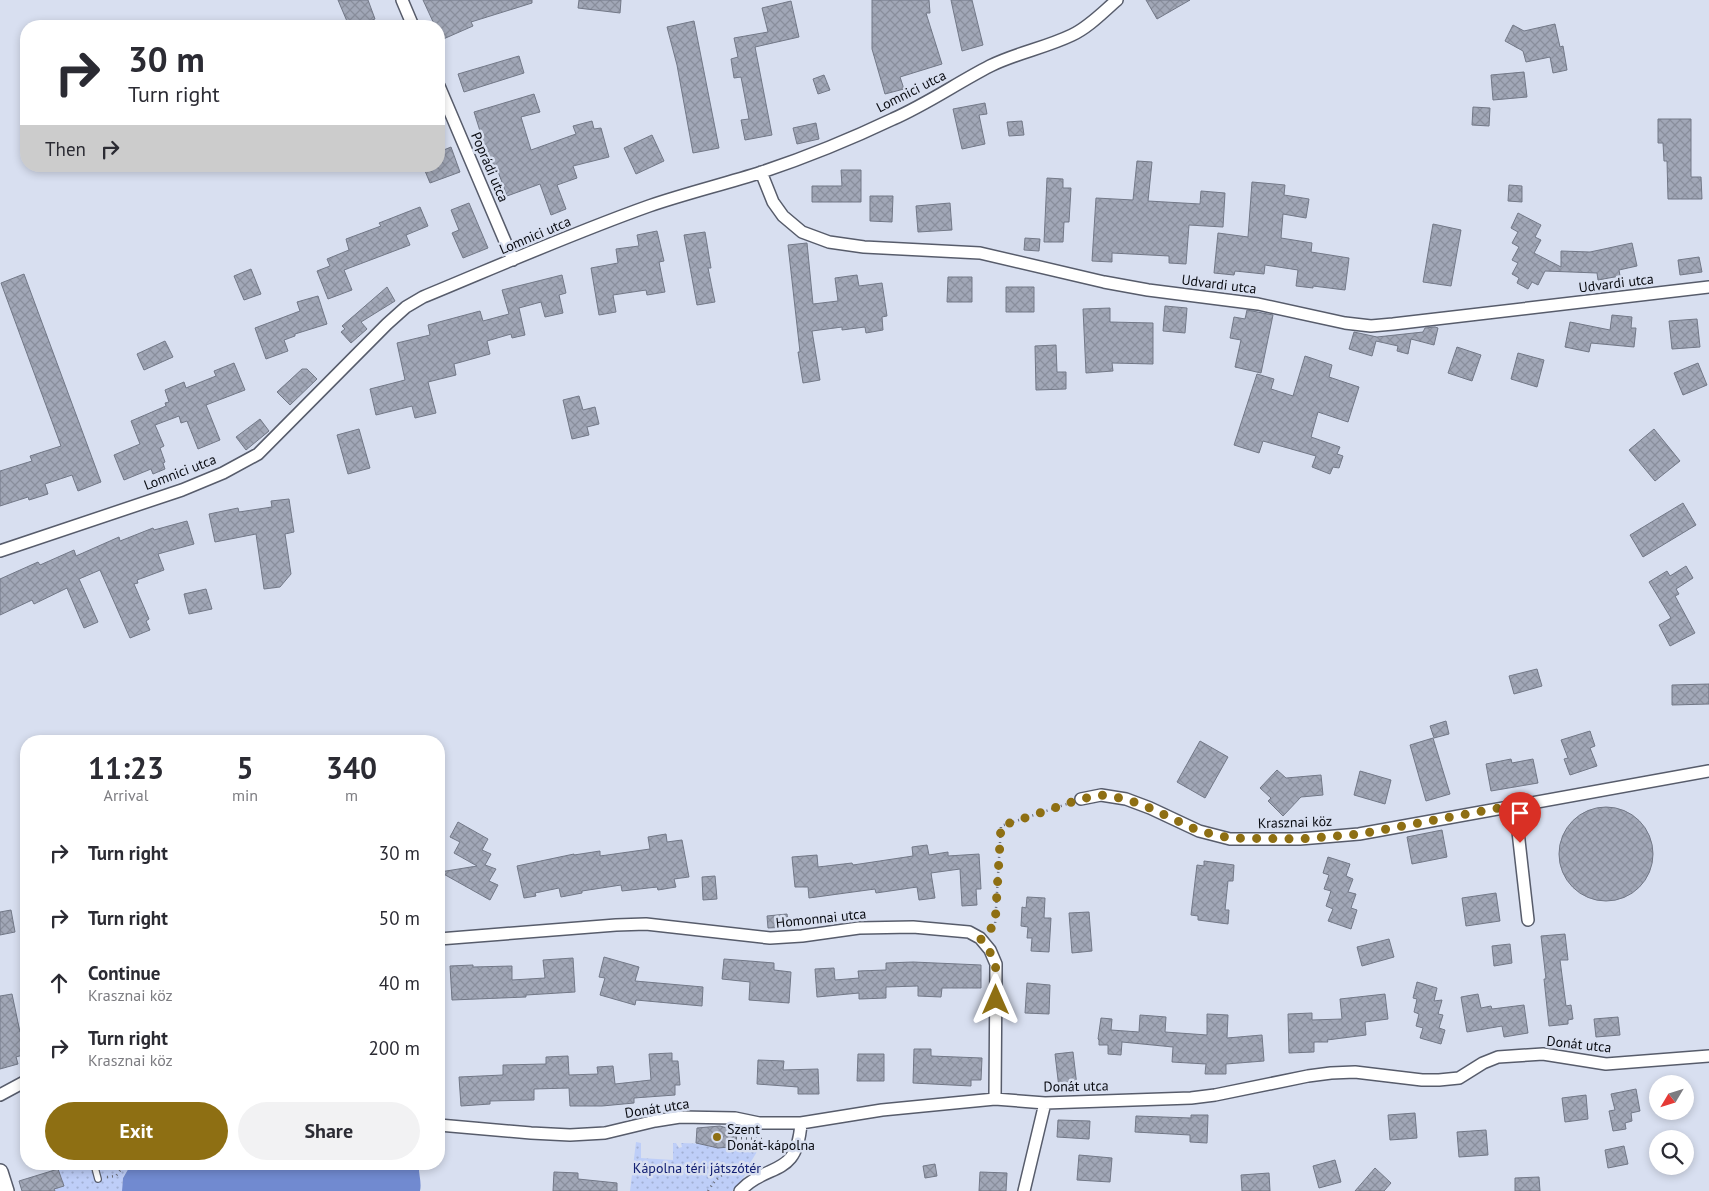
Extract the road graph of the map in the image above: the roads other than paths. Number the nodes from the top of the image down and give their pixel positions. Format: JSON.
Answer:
{"nodes":[{"id":1,"x":402,"y":0,"type":"edge"},
{"id":2,"x":1117,"y":0,"type":"edge"},
{"id":3,"x":410,"y":20,"type":"edge"},
{"id":4,"x":445,"y":100,"type":"edge"},
{"id":5,"x":761,"y":172,"type":"junction"},
{"id":6,"x":513,"y":260,"type":"junction"},
{"id":7,"x":1709,"y":286,"type":"edge"},
{"id":8,"x":0,"y":551,"type":"edge"},
{"id":9,"x":1709,"y":771,"type":"edge"},
{"id":10,"x":1081,"y":799,"type":"road end"},
{"id":11,"x":1515,"y":805,"type":"junction"},
{"id":12,"x":1528,"y":920,"type":"dead end"},
{"id":13,"x":445,"y":939,"type":"edge"},
{"id":14,"x":1709,"y":1056,"type":"edge"},
{"id":15,"x":20,"y":1084,"type":"edge"},
{"id":16,"x":0,"y":1095,"type":"edge"},
{"id":17,"x":995,"y":1099,"type":"junction"},
{"id":18,"x":1045,"y":1102,"type":"junction"},
{"id":19,"x":800,"y":1123,"type":"junction"},
{"id":20,"x":445,"y":1126,"type":"edge"},
{"id":21,"x":96,"y":1170,"type":"edge"},
{"id":22,"x":0,"y":1172,"type":"edge"},
{"id":23,"x":98,"y":1179,"type":"road end"},
{"id":24,"x":6,"y":1191,"type":"edge"},
{"id":25,"x":740,"y":1191,"type":"edge"},
{"id":26,"x":1024,"y":1191,"type":"edge"}],
"edges":[{"from":1,"to":3,"type":"street"},
{"from":2,"to":5,"type":"street","name":"Lomnici utca"},
{"from":4,"to":6,"type":"street","name":"Poprádi utca"},
{"from":5,"to":6,"type":"street","name":"Lomnici utca"},
{"from":5,"to":7,"type":"street","name":"Udvardi utca"},
{"from":6,"to":8,"type":"street","name":"Lomnici utca"},
{"from":9,"to":11,"type":"street","name":"Krasznai köz"},
{"from":10,"to":11,"type":"street","name":"Krasznai köz"},
{"from":11,"to":12,"type":"street"},
{"from":13,"to":17,"type":"street","name":"Homonnai utca"},
{"from":14,"to":18,"type":"street","name":"Donát utca"},
{"from":15,"to":16,"type":"street"},
{"from":17,"to":18,"type":"street","name":"Donát utca"},
{"from":17,"to":19,"type":"street","name":"Donát utca"},
{"from":18,"to":26,"type":"street"},
{"from":19,"to":20,"type":"street","name":"Donát utca"},
{"from":19,"to":25,"type":"street"},
{"from":21,"to":23,"type":"lane"},
{"from":22,"to":24,"type":"street"}]}
